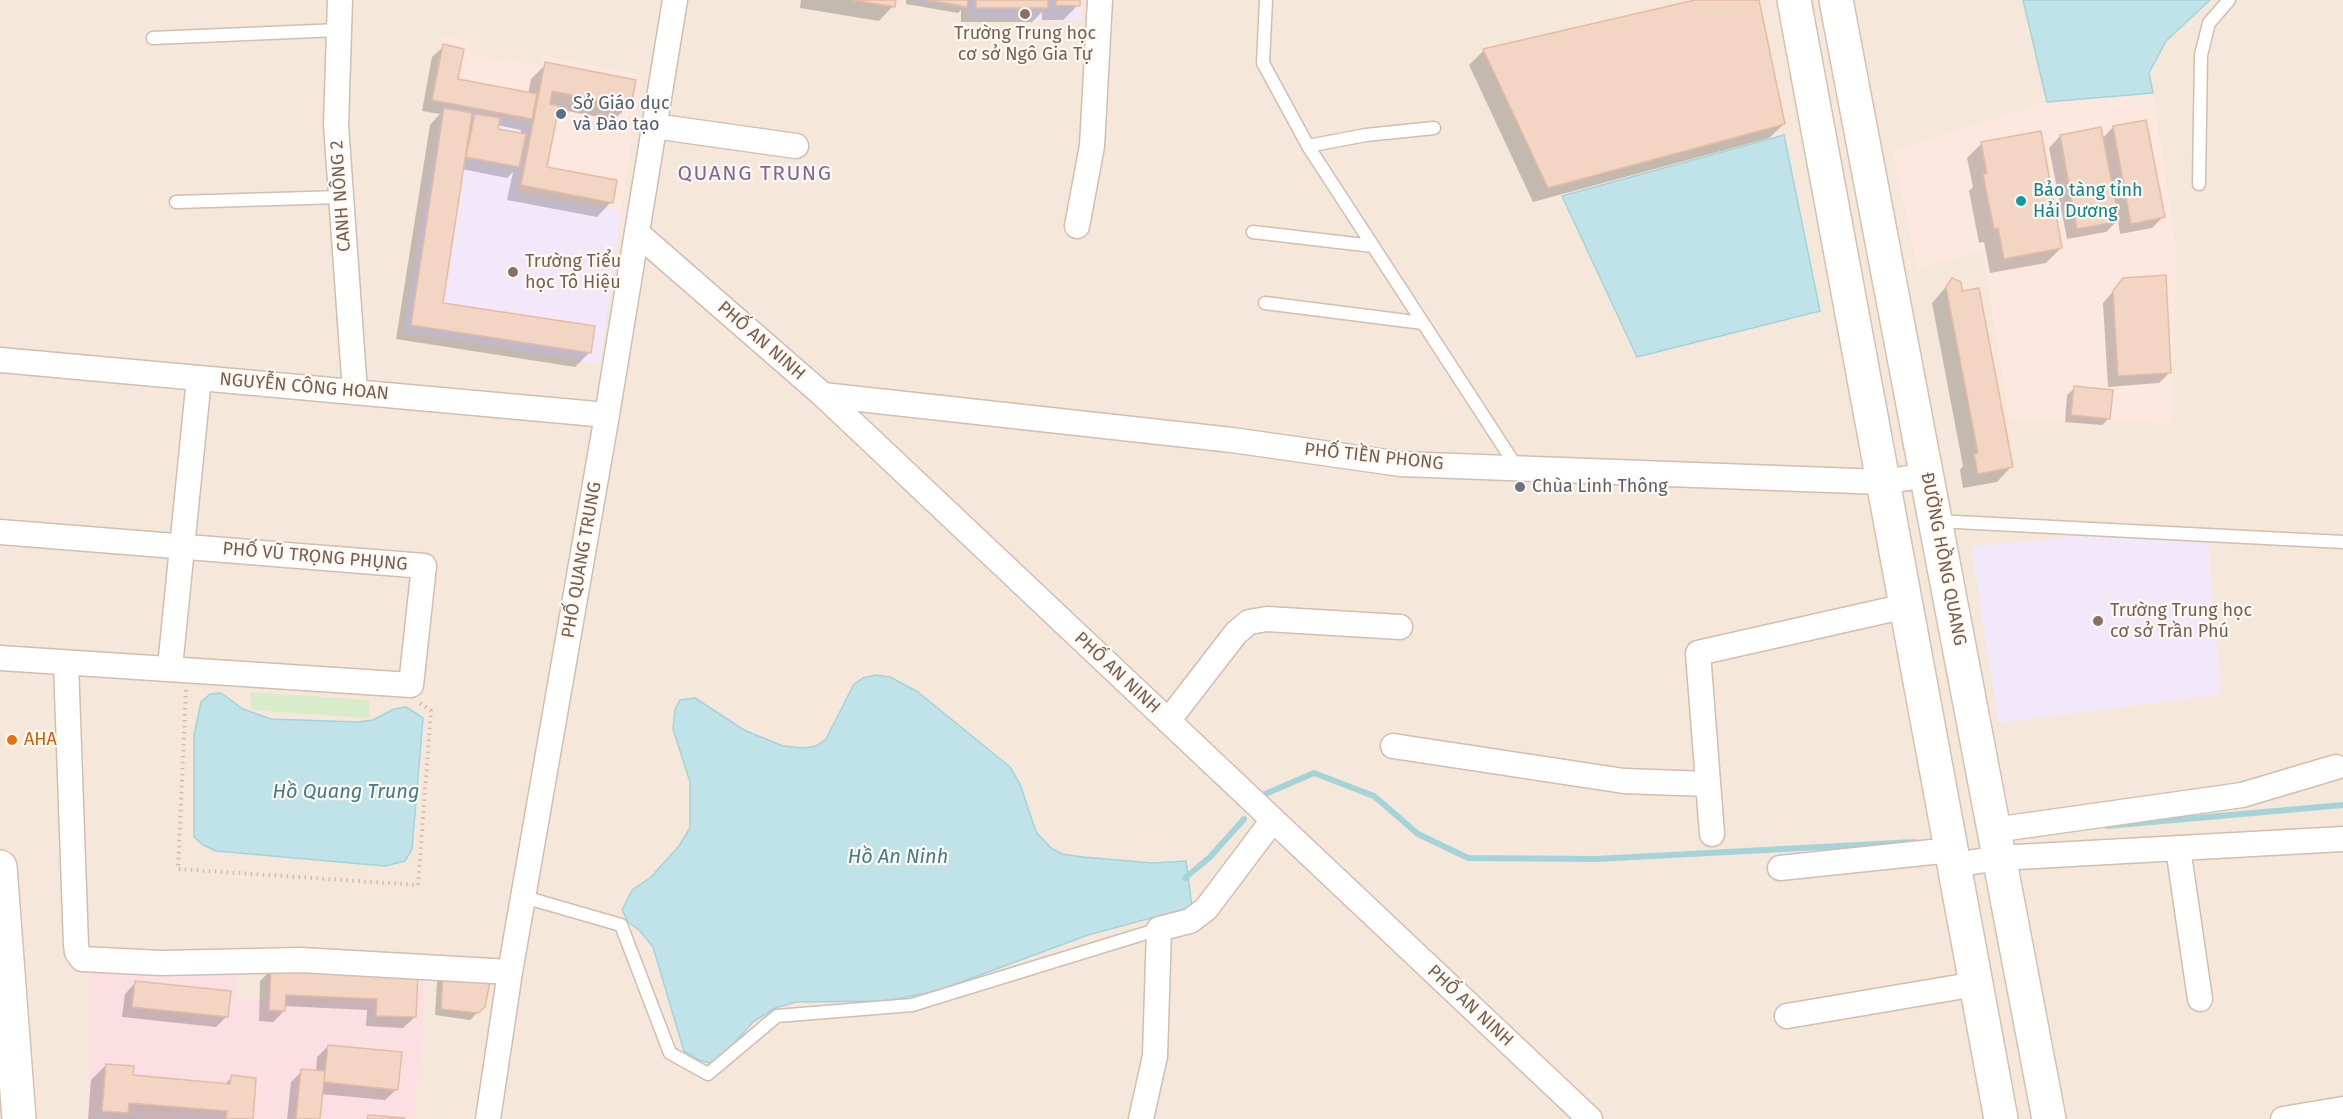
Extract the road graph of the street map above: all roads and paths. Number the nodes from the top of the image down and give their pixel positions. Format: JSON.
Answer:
{"nodes":[{"id":1,"x":340,"y":0,"type":"edge"},
{"id":2,"x":675,"y":0,"type":"edge"},
{"id":3,"x":1100,"y":0,"type":"edge"},
{"id":4,"x":1266,"y":0,"type":"edge"},
{"id":5,"x":1794,"y":0,"type":"edge"},
{"id":6,"x":1836,"y":0,"type":"edge"},
{"id":7,"x":2229,"y":0,"type":"edge"},
{"id":8,"x":339,"y":30,"type":"junction"},
{"id":9,"x":153,"y":38,"type":"dead end"},
{"id":10,"x":654,"y":126,"type":"junction"},
{"id":11,"x":1434,"y":128,"type":"dead end"},
{"id":12,"x":796,"y":146,"type":"dead end"},
{"id":13,"x":1308,"y":146,"type":"junction"},
{"id":14,"x":2199,"y":184,"type":"dead end"},
{"id":15,"x":341,"y":197,"type":"junction"},
{"id":16,"x":176,"y":202,"type":"dead end"},
{"id":17,"x":1877,"y":215,"type":"junction"},
{"id":18,"x":1835,"y":223,"type":"junction"},
{"id":19,"x":1077,"y":226,"type":"dead end"},
{"id":20,"x":1253,"y":232,"type":"dead end"},
{"id":21,"x":637,"y":233,"type":"junction"},
{"id":22,"x":1373,"y":246,"type":"junction"},
{"id":23,"x":1264,"y":303,"type":"dead end"},
{"id":24,"x":1423,"y":323,"type":"junction"},
{"id":25,"x":0,"y":360,"type":"edge"},
{"id":26,"x":199,"y":378,"type":"junction"},
{"id":27,"x":355,"y":392,"type":"junction"},
{"id":28,"x":823,"y":395,"type":"junction"},
{"id":29,"x":607,"y":415,"type":"junction"},
{"id":30,"x":1516,"y":466,"type":"junction"},
{"id":31,"x":1927,"y":475,"type":"junction"},
{"id":32,"x":1883,"y":482,"type":"junction"},
{"id":33,"x":1935,"y":521,"type":"junction"},
{"id":34,"x":0,"y":532,"type":"edge"},
{"id":35,"x":2343,"y":542,"type":"edge"},
{"id":36,"x":182,"y":547,"type":"junction"},
{"id":37,"x":1906,"y":606,"type":"junction"},
{"id":38,"x":1400,"y":627,"type":"dead end"},
{"id":39,"x":0,"y":658,"type":"edge"},
{"id":40,"x":66,"y":663,"type":"junction"},
{"id":41,"x":179,"y":668,"type":"junction"},
{"id":42,"x":389,"y":683,"type":"junction"},
{"id":43,"x":1168,"y":721,"type":"junction"},
{"id":44,"x":1393,"y":746,"type":"dead end"},
{"id":45,"x":2336,"y":767,"type":"dead end"},
{"id":46,"x":1708,"y":784,"type":"junction"},
{"id":47,"x":1273,"y":820,"type":"junction"},
{"id":48,"x":1712,"y":834,"type":"dead end"},
{"id":49,"x":2343,"y":839,"type":"edge"},
{"id":50,"x":1997,"y":844,"type":"junction"},
{"id":51,"x":2178,"y":848,"type":"junction"},
{"id":52,"x":1953,"y":857,"type":"junction"},
{"id":53,"x":0,"y":867,"type":"edge"},
{"id":54,"x":1780,"y":867,"type":"dead end"},
{"id":55,"x":524,"y":897,"type":"junction"},
{"id":56,"x":1159,"y":929,"type":"junction"},
{"id":57,"x":510,"y":972,"type":"junction"},
{"id":58,"x":1976,"y":984,"type":"junction"},
{"id":59,"x":2200,"y":999,"type":"dead end"},
{"id":60,"x":1787,"y":1016,"type":"dead end"},
{"id":61,"x":2343,"y":1109,"type":"edge"},
{"id":62,"x":1581,"y":1115,"type":"edge"},
{"id":63,"x":19,"y":1119,"type":"edge"},
{"id":64,"x":488,"y":1119,"type":"edge"},
{"id":65,"x":1141,"y":1119,"type":"edge"},
{"id":66,"x":2001,"y":1119,"type":"edge"},
{"id":67,"x":2049,"y":1119,"type":"edge"},
{"id":68,"x":2283,"y":1119,"type":"edge"}],
"edges":[{"from":1,"to":8,"type":"street","name":"CANH NÔNG 2"},
{"from":2,"to":10,"type":"street","name":"PHỐ QUANG TRUNG"},
{"from":3,"to":19,"type":"street"},
{"from":4,"to":13,"type":"lane"},
{"from":5,"to":18,"type":"street"},
{"from":6,"to":17,"type":"street","name":"ĐƯỜNG HỒNG QUANG"},
{"from":7,"to":14,"type":"lane"},
{"from":8,"to":9,"type":"lane"},
{"from":8,"to":15,"type":"street","name":"CANH NÔNG 2"},
{"from":10,"to":12,"type":"street"},
{"from":10,"to":21,"type":"street","name":"PHỐ QUANG TRUNG"},
{"from":11,"to":13,"type":"lane"},
{"from":13,"to":22,"type":"lane"},
{"from":15,"to":16,"type":"lane"},
{"from":15,"to":27,"type":"street","name":"CANH NÔNG 2"},
{"from":17,"to":18,"type":"street"},
{"from":17,"to":31,"type":"street","name":"ĐƯỜNG HỒNG QUANG"},
{"from":18,"to":32,"type":"street"},
{"from":20,"to":22,"type":"lane"},
{"from":21,"to":28,"type":"street","name":"PHỐ AN NINH"},
{"from":21,"to":29,"type":"street","name":"PHỐ QUANG TRUNG"},
{"from":22,"to":24,"type":"lane"},
{"from":23,"to":24,"type":"lane"},
{"from":24,"to":30,"type":"lane"},
{"from":25,"to":26,"type":"street","name":"NGUYỄN CÔNG HOAN"},
{"from":26,"to":27,"type":"street","name":"NGUYỄN CÔNG HOAN"},
{"from":26,"to":36,"type":"street"},
{"from":27,"to":29,"type":"street","name":"NGUYỄN CÔNG HOAN"},
{"from":28,"to":30,"type":"street","name":"PHỐ TIỀN PHONG"},
{"from":28,"to":43,"type":"street","name":"PHỐ AN NINH"},
{"from":29,"to":55,"type":"street","name":"PHỐ QUANG TRUNG"},
{"from":30,"to":32,"type":"street","name":"PHỐ TIỀN PHONG"},
{"from":31,"to":32,"type":"street","name":"PHỐ TIỀN PHONG"},
{"from":31,"to":33,"type":"street","name":"ĐƯỜNG HỒNG QUANG"},
{"from":32,"to":37,"type":"street"},
{"from":33,"to":35,"type":"lane"},
{"from":33,"to":50,"type":"street","name":"ĐƯỜNG HỒNG QUANG"},
{"from":34,"to":36,"type":"street","name":"PHỐ VŨ TRỌNG PHỤNG"},
{"from":36,"to":41,"type":"street"},
{"from":36,"to":42,"type":"street","name":"PHỐ VŨ TRỌNG PHỤNG"},
{"from":37,"to":46,"type":"street"},
{"from":37,"to":52,"type":"street"},
{"from":38,"to":43,"type":"street"},
{"from":39,"to":40,"type":"street","name":"PHỐ VŨ TRỌNG PHỤNG"},
{"from":40,"to":41,"type":"street","name":"PHỐ VŨ TRỌNG PHỤNG"},
{"from":40,"to":57,"type":"street"},
{"from":41,"to":42,"type":"street","name":"PHỐ VŨ TRỌNG PHỤNG"},
{"from":41,"to":42,"type":"path"},
{"from":43,"to":47,"type":"street","name":"PHỐ AN NINH"},
{"from":44,"to":46,"type":"street"},
{"from":45,"to":50,"type":"street"},
{"from":46,"to":48,"type":"street"},
{"from":47,"to":56,"type":"street"},
{"from":47,"to":62,"type":"street","name":"PHỐ AN NINH"},
{"from":49,"to":51,"type":"street"},
{"from":50,"to":51,"type":"street"},
{"from":50,"to":52,"type":"street"},
{"from":50,"to":67,"type":"street","name":"ĐƯỜNG HỒNG QUANG"},
{"from":51,"to":59,"type":"street"},
{"from":52,"to":54,"type":"street"},
{"from":52,"to":58,"type":"street"},
{"from":53,"to":63,"type":"street"},
{"from":55,"to":56,"type":"lane"},
{"from":55,"to":57,"type":"street","name":"PHỐ QUANG TRUNG"},
{"from":56,"to":65,"type":"street"},
{"from":57,"to":64,"type":"street","name":"PHỐ QUANG TRUNG"},
{"from":58,"to":60,"type":"street"},
{"from":58,"to":66,"type":"street"},
{"from":61,"to":68,"type":"street"}]}
